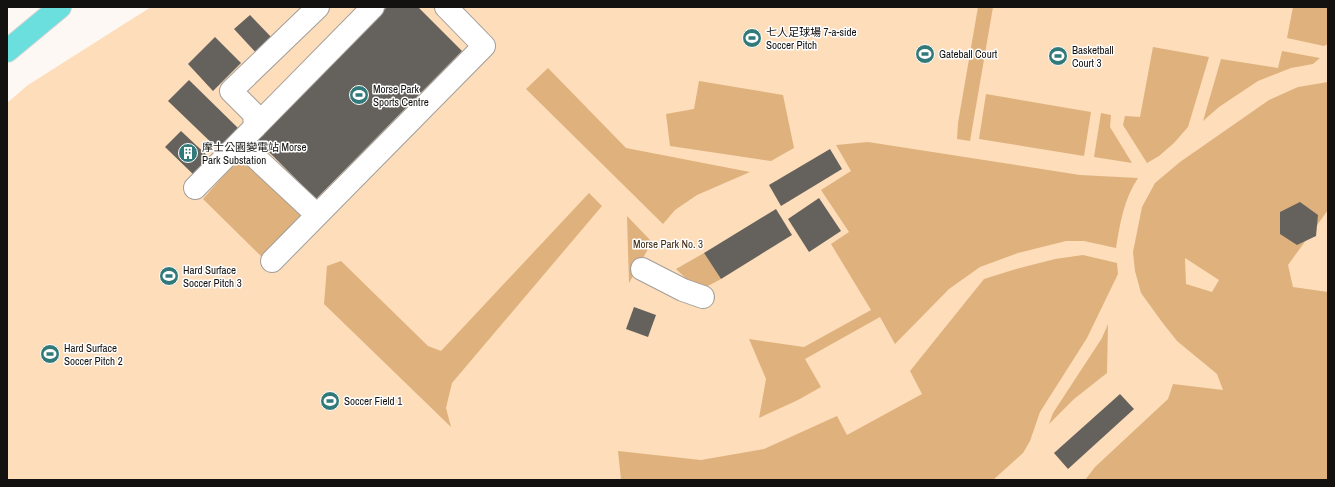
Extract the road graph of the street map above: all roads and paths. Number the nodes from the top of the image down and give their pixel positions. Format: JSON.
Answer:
{"nodes":[{"id":1,"x":60,"y":7,"type":"edge"},
{"id":2,"x":318,"y":7,"type":"edge"},
{"id":3,"x":373,"y":7,"type":"edge"},
{"id":4,"x":446,"y":7,"type":"edge"},
{"id":5,"x":7,"y":51,"type":"edge"},
{"id":6,"x":255,"y":127,"type":"junction"},
{"id":7,"x":240,"y":143,"type":"junction"},
{"id":8,"x":195,"y":188,"type":"dead end"},
{"id":9,"x":316,"y":214,"type":"junction"},
{"id":10,"x":272,"y":261,"type":"dead end"},
{"id":11,"x":642,"y":268,"type":"dead end"},
{"id":12,"x":703,"y":297,"type":"dead end"}],
"edges":[{"from":1,"to":5,"type":"main road"},
{"from":2,"to":6,"type":"lane"},
{"from":3,"to":6,"type":"lane"},
{"from":4,"to":9,"type":"lane"},
{"from":6,"to":7,"type":"lane"},
{"from":7,"to":8,"type":"lane"},
{"from":7,"to":9,"type":"lane"},
{"from":9,"to":10,"type":"lane"},
{"from":11,"to":12,"type":"lane"}]}
